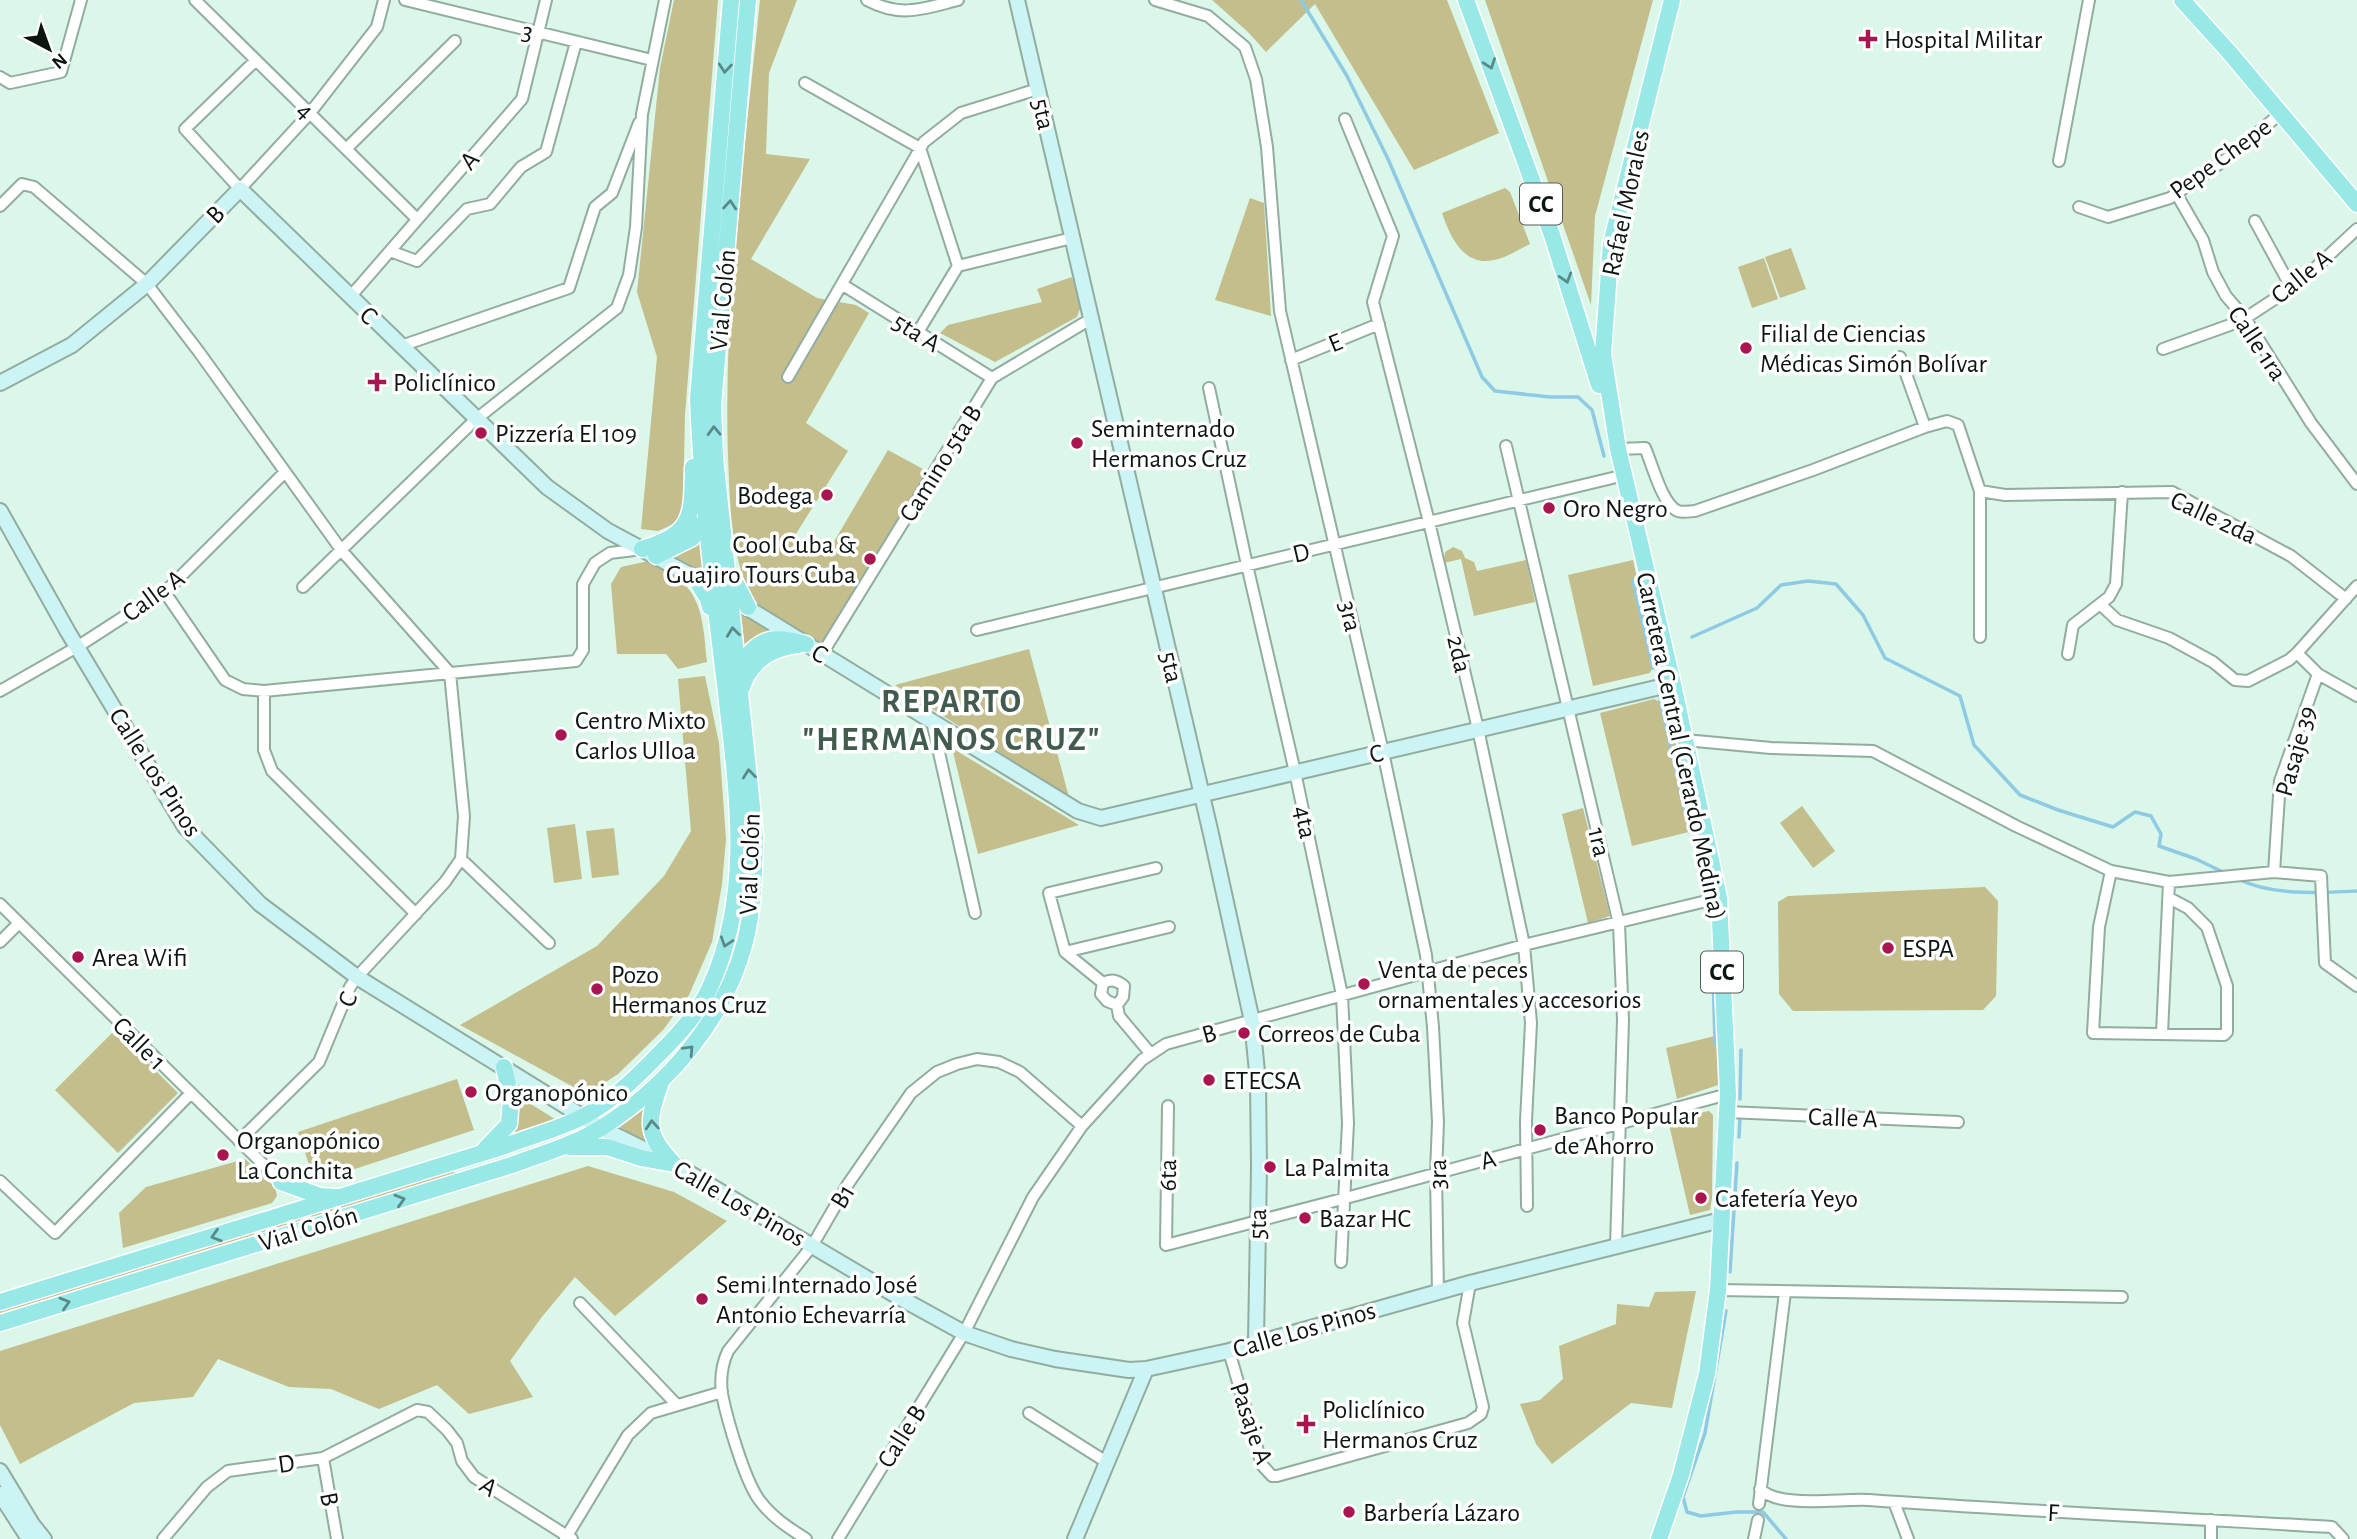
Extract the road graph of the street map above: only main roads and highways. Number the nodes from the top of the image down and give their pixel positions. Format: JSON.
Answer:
{"nodes":[{"id":1,"x":731,"y":0,"type":"edge"},
{"id":2,"x":748,"y":0,"type":"edge"},
{"id":3,"x":1466,"y":0,"type":"edge"},
{"id":4,"x":1672,"y":0,"type":"edge"},
{"id":5,"x":2182,"y":0,"type":"edge"},
{"id":6,"x":2357,"y":204,"type":"edge"},
{"id":7,"x":698,"y":399,"type":"junction"},
{"id":8,"x":1610,"y":410,"type":"junction"},
{"id":9,"x":719,"y":499,"type":"junction"},
{"id":10,"x":706,"y":518,"type":"junction"},
{"id":11,"x":726,"y":562,"type":"junction"},
{"id":12,"x":695,"y":578,"type":"road end"},
{"id":13,"x":748,"y":607,"type":"road end"},
{"id":14,"x":720,"y":643,"type":"junction"},
{"id":15,"x":737,"y":667,"type":"junction"},
{"id":16,"x":724,"y":681,"type":"junction"},
{"id":17,"x":740,"y":690,"type":"junction"},
{"id":18,"x":504,"y":1067,"type":"road end"},
{"id":19,"x":661,"y":1079,"type":"junction"},
{"id":20,"x":560,"y":1146,"type":"junction"},
{"id":21,"x":480,"y":1154,"type":"junction"},
{"id":22,"x":342,"y":1197,"type":"junction"},
{"id":23,"x":257,"y":1223,"type":"junction"},
{"id":24,"x":0,"y":1302,"type":"edge"},
{"id":25,"x":0,"y":1323,"type":"edge"},
{"id":26,"x":1658,"y":1539,"type":"edge"}],
"edges":[{"from":1,"to":7,"type":"main road","name":"Vial Colón","one_way":true},
{"from":9,"to":2,"type":"main road","name":"Vial Colón","one_way":true},
{"from":3,"to":8,"type":"main road","number":"CC","one_way":true},
{"from":4,"to":8,"type":"main road","name":"Rafael Morales","number":"CC"},
{"from":5,"to":6,"type":"main road"},
{"from":7,"to":10,"type":"main road","name":"Vial Colón"},
{"from":7,"to":10,"type":"main road"},
{"from":8,"to":26,"type":"main road","name":"Carretera Central (Gerardo Medina)","number":"CC"},
{"from":9,"to":10,"type":"main road"},
{"from":9,"to":11,"type":"main road","name":"Vial Colón"},
{"from":10,"to":14,"type":"main road","name":"Vial Colón"},
{"from":11,"to":13,"type":"main road"},
{"from":15,"to":11,"type":"main road","name":"Vial Colón","one_way":true},
{"from":12,"to":14,"type":"main road"},
{"from":14,"to":16,"type":"main road","name":"Vial Colón"},
{"from":15,"to":16,"type":"main road"},
{"from":15,"to":17,"type":"main road","name":"Vial Colón"},
{"from":15,"to":17,"type":"main road"},
{"from":16,"to":21,"type":"main road","name":"Vial Colón","one_way":true},
{"from":19,"to":17,"type":"main road","name":"Vial Colón","one_way":true},
{"from":18,"to":21,"type":"main road"},
{"from":19,"to":20,"type":"main road","name":"Vial Colón"},
{"from":20,"to":19,"type":"main road","one_way":true},
{"from":25,"to":20,"type":"main road","name":"Vial Colón","one_way":true},
{"from":21,"to":22,"type":"main road","name":"Vial Colón"},
{"from":22,"to":23,"type":"main road","name":"Vial Colón"},
{"from":22,"to":23,"type":"main road"},
{"from":23,"to":24,"type":"main road","name":"Vial Colón","one_way":true}]}
